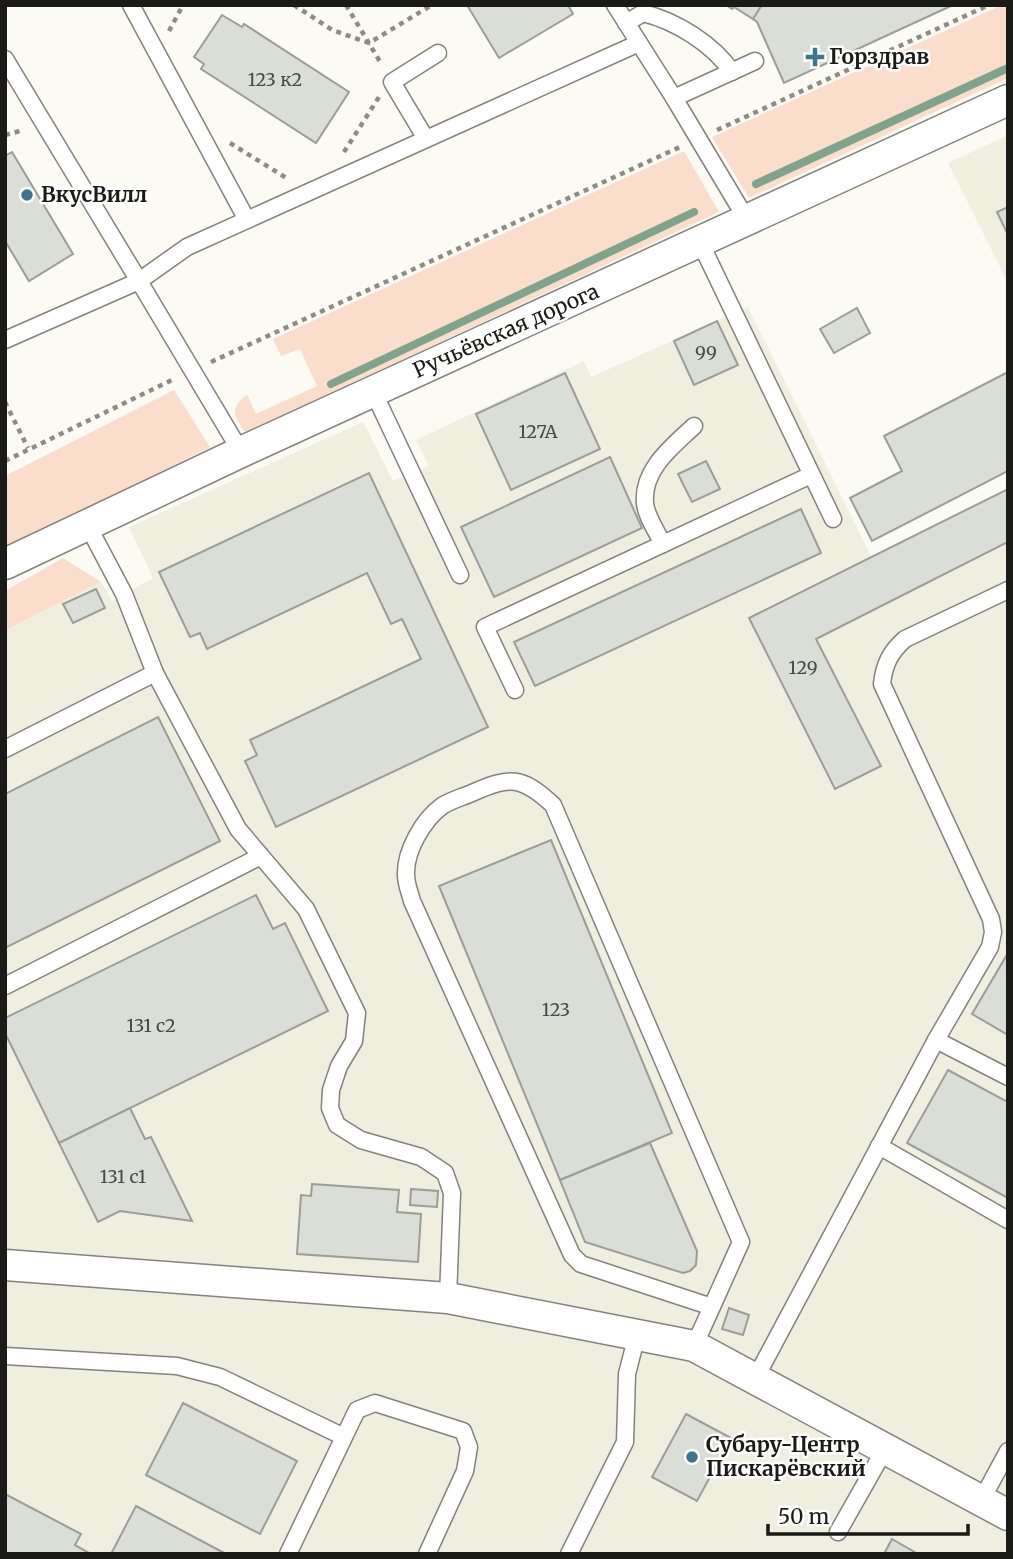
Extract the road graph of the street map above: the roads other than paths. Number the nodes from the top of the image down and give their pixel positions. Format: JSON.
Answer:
{"nodes":[{"id":1,"x":131,"y":5,"type":"edge"},
{"id":2,"x":615,"y":5,"type":"edge"},
{"id":3,"x":626,"y":23,"type":"junction"},
{"id":4,"x":639,"y":43,"type":"junction"},
{"id":5,"x":438,"y":54,"type":"dead end"},
{"id":6,"x":5,"y":58,"type":"edge"},
{"id":7,"x":755,"y":61,"type":"dead end"},
{"id":8,"x":732,"y":72,"type":"junction"},
{"id":9,"x":674,"y":98,"type":"junction"},
{"id":10,"x":1008,"y":100,"type":"edge"},
{"id":11,"x":426,"y":139,"type":"junction"},
{"id":12,"x":247,"y":220,"type":"junction"},
{"id":13,"x":747,"y":220,"type":"junction"},
{"id":14,"x":699,"y":242,"type":"junction"},
{"id":15,"x":139,"y":281,"type":"junction"},
{"id":16,"x":5,"y":340,"type":"edge"},
{"id":17,"x":373,"y":391,"type":"junction"},
{"id":18,"x":694,"y":426,"type":"dead end"},
{"id":19,"x":241,"y":452,"type":"junction"},
{"id":20,"x":811,"y":475,"type":"junction"},
{"id":21,"x":833,"y":519,"type":"dead end"},
{"id":22,"x":87,"y":524,"type":"junction"},
{"id":23,"x":663,"y":544,"type":"junction"},
{"id":24,"x":5,"y":565,"type":"edge"},
{"id":25,"x":460,"y":575,"type":"dead end"},
{"id":26,"x":1008,"y":590,"type":"edge"},
{"id":27,"x":155,"y":674,"type":"junction"},
{"id":28,"x":515,"y":690,"type":"dead end"},
{"id":29,"x":5,"y":749,"type":"edge"},
{"id":30,"x":261,"y":856,"type":"junction"},
{"id":31,"x":5,"y":986,"type":"edge"},
{"id":32,"x":936,"y":1040,"type":"junction"},
{"id":33,"x":1008,"y":1077,"type":"edge"},
{"id":34,"x":879,"y":1146,"type":"junction"},
{"id":35,"x":1008,"y":1220,"type":"edge"},
{"id":36,"x":5,"y":1265,"type":"edge"},
{"id":37,"x":448,"y":1298,"type":"junction"},
{"id":38,"x":712,"y":1307,"type":"junction"},
{"id":39,"x":637,"y":1335,"type":"junction"},
{"id":40,"x":694,"y":1346,"type":"junction"},
{"id":41,"x":5,"y":1356,"type":"edge"},
{"id":42,"x":755,"y":1379,"type":"junction"},
{"id":43,"x":342,"y":1437,"type":"junction"},
{"id":44,"x":885,"y":1449,"type":"junction"},
{"id":45,"x":1008,"y":1451,"type":"edge"},
{"id":46,"x":981,"y":1501,"type":"junction"},
{"id":47,"x":1008,"y":1516,"type":"edge"},
{"id":48,"x":838,"y":1532,"type":"dead end"},
{"id":49,"x":288,"y":1554,"type":"edge"},
{"id":50,"x":427,"y":1554,"type":"edge"},
{"id":51,"x":569,"y":1554,"type":"edge"}],
"edges":[{"from":1,"to":12,"type":"lane"},
{"from":2,"to":3,"type":"lane"},
{"from":3,"to":4,"type":"lane"},
{"from":3,"to":8,"type":"lane"},
{"from":4,"to":9,"type":"lane"},
{"from":4,"to":11,"type":"lane"},
{"from":5,"to":11,"type":"lane"},
{"from":6,"to":15,"type":"lane"},
{"from":7,"to":8,"type":"lane"},
{"from":8,"to":9,"type":"lane"},
{"from":9,"to":13,"type":"lane"},
{"from":10,"to":13,"type":"street","name":"Ручьёвская дорога"},
{"from":11,"to":12,"type":"lane"},
{"from":12,"to":15,"type":"lane"},
{"from":13,"to":14,"type":"street","name":"Ручьёвская дорога"},
{"from":14,"to":17,"type":"street","name":"Ручьёвская дорога"},
{"from":14,"to":20,"type":"lane"},
{"from":15,"to":16,"type":"lane"},
{"from":15,"to":19,"type":"lane"},
{"from":17,"to":19,"type":"street","name":"Ручьёвская дорога"},
{"from":17,"to":25,"type":"lane"},
{"from":18,"to":23,"type":"lane"},
{"from":19,"to":22,"type":"street","name":"Ручьёвская дорога"},
{"from":20,"to":21,"type":"lane"},
{"from":20,"to":23,"type":"lane"},
{"from":22,"to":24,"type":"street","name":"Ручьёвская дорога"},
{"from":22,"to":27,"type":"lane"},
{"from":23,"to":28,"type":"lane"},
{"from":26,"to":32,"type":"lane"},
{"from":27,"to":29,"type":"lane"},
{"from":27,"to":30,"type":"lane"},
{"from":30,"to":31,"type":"lane"},
{"from":30,"to":37,"type":"lane"},
{"from":32,"to":33,"type":"lane"},
{"from":32,"to":34,"type":"lane"},
{"from":34,"to":35,"type":"lane"},
{"from":34,"to":42,"type":"lane"},
{"from":36,"to":37,"type":"street"},
{"from":37,"to":39,"type":"street"},
{"from":38,"to":38,"type":"lane"},
{"from":38,"to":40,"type":"lane"},
{"from":39,"to":40,"type":"street"},
{"from":39,"to":51,"type":"lane"},
{"from":40,"to":42,"type":"street"},
{"from":41,"to":43,"type":"lane"},
{"from":42,"to":44,"type":"street"},
{"from":43,"to":49,"type":"lane"},
{"from":43,"to":50,"type":"lane"},
{"from":44,"to":46,"type":"street"},
{"from":44,"to":48,"type":"lane"},
{"from":45,"to":46,"type":"lane"},
{"from":46,"to":47,"type":"street"}]}
